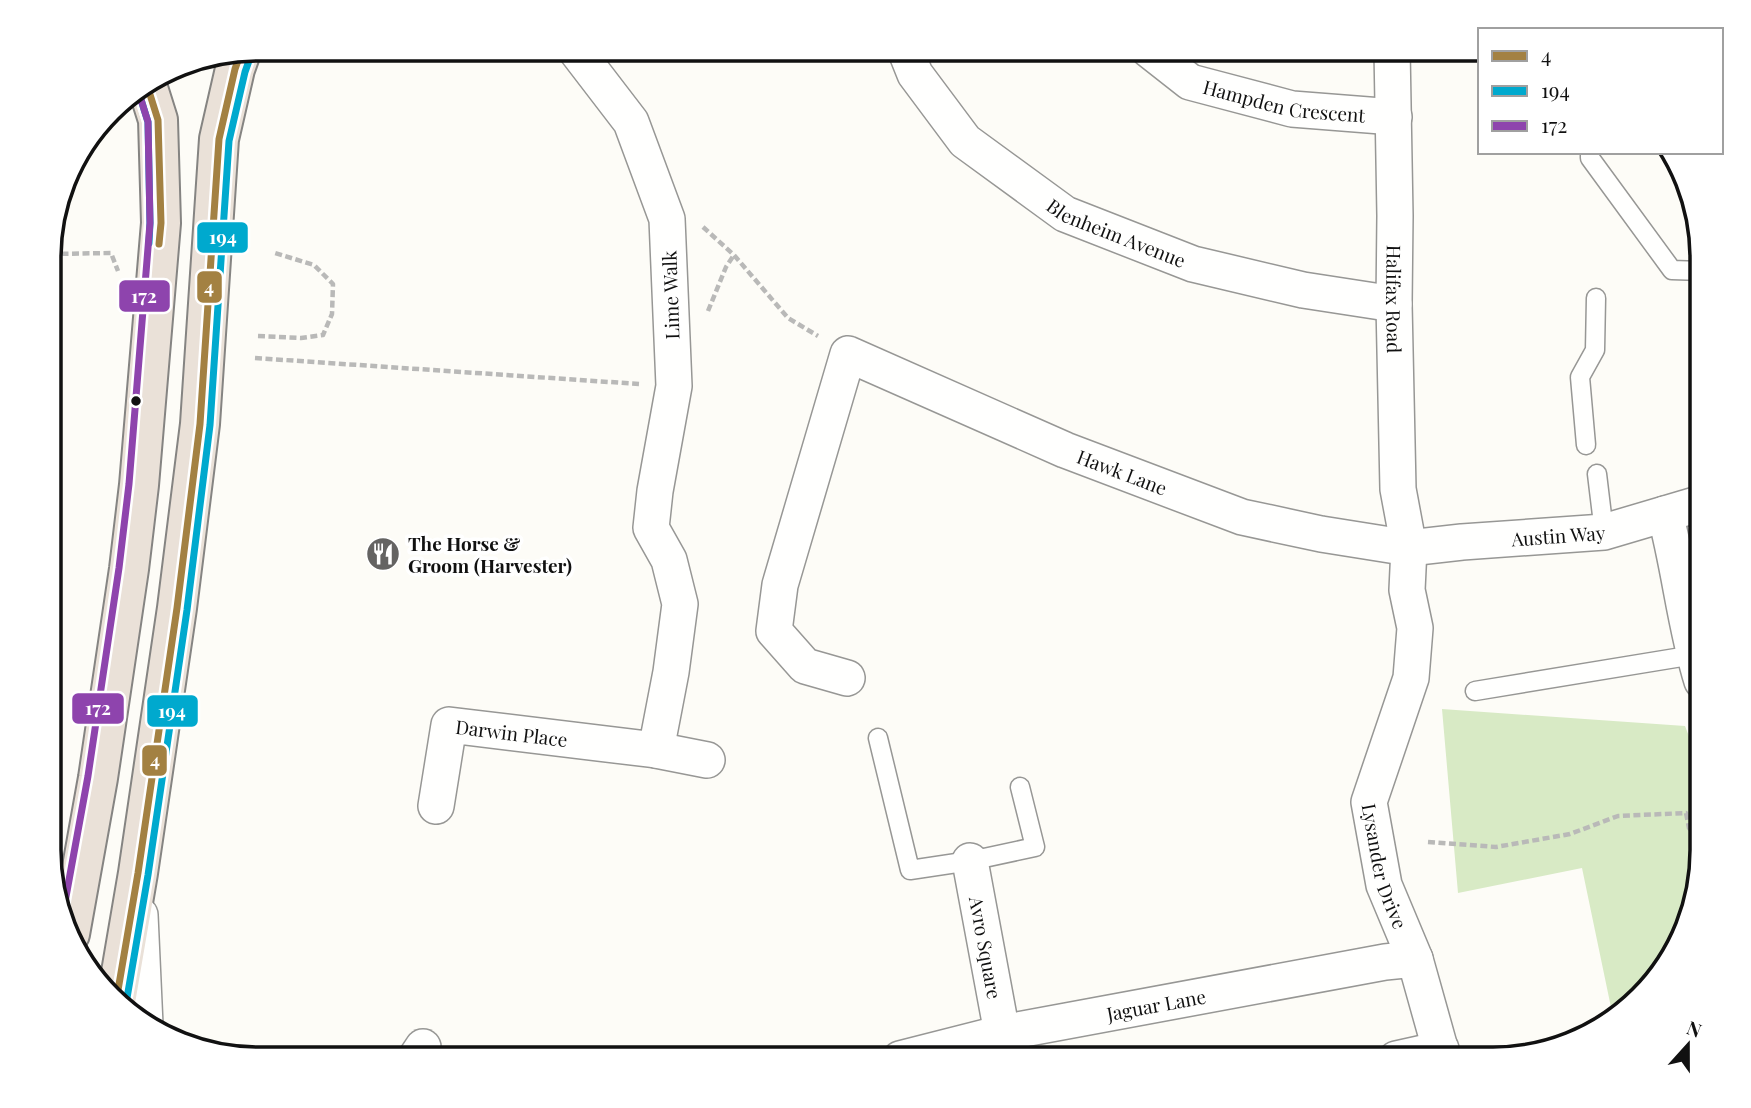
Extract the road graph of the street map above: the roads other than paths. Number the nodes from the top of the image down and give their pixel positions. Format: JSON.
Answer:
{"nodes":[{"id":1,"x":584,"y":61,"type":"edge"},
{"id":2,"x":910,"y":61,"type":"edge"},
{"id":3,"x":1163,"y":61,"type":"edge"},
{"id":4,"x":1392,"y":61,"type":"edge"},
{"id":5,"x":237,"y":63,"type":"edge"},
{"id":6,"x":150,"y":94,"type":"edge"},
{"id":7,"x":1394,"y":117,"type":"junction"},
{"id":8,"x":1590,"y":154,"type":"edge"},
{"id":9,"x":1689,"y":271,"type":"edge"},
{"id":10,"x":1596,"y":298,"type":"dead end"},
{"id":11,"x":1394,"y":304,"type":"junction"},
{"id":12,"x":1586,"y":445,"type":"dead end"},
{"id":13,"x":1597,"y":474,"type":"dead end"},
{"id":14,"x":1689,"y":507,"type":"edge"},
{"id":15,"x":1665,"y":514,"type":"junction"},
{"id":16,"x":1604,"y":532,"type":"junction"},
{"id":17,"x":1409,"y":548,"type":"junction"},
{"id":18,"x":1689,"y":623,"type":"edge"},
{"id":19,"x":1689,"y":669,"type":"edge"},
{"id":20,"x":847,"y":678,"type":"dead end"},
{"id":21,"x":1475,"y":691,"type":"dead end"},
{"id":22,"x":878,"y":738,"type":"dead end"},
{"id":23,"x":656,"y":750,"type":"junction"},
{"id":24,"x":707,"y":760,"type":"dead end"},
{"id":25,"x":1020,"y":787,"type":"dead end"},
{"id":26,"x":436,"y":806,"type":"dead end"},
{"id":27,"x":970,"y":861,"type":"junction"},
{"id":28,"x":138,"y":873,"type":"junction"},
{"id":29,"x":73,"y":916,"type":"edge"},
{"id":30,"x":1415,"y":959,"type":"junction"},
{"id":31,"x":118,"y":988,"type":"edge"},
{"id":32,"x":144,"y":1010,"type":"edge"},
{"id":33,"x":1002,"y":1033,"type":"junction"},
{"id":34,"x":949,"y":1046,"type":"edge"},
{"id":35,"x":1440,"y":1046,"type":"edge"}],
"edges":[{"from":1,"to":23,"type":"street","name":"Lime Walk"},
{"from":2,"to":11,"type":"street","name":"Blenheim Avenue"},
{"from":3,"to":7,"type":"street","name":"Hampden Crescent"},
{"from":4,"to":7,"type":"street","name":"Halifax Road"},
{"from":5,"to":28,"type":"highway"},
{"from":6,"to":29,"type":"highway"},
{"from":7,"to":11,"type":"street","name":"Halifax Road"},
{"from":8,"to":9,"type":"lane"},
{"from":10,"to":12,"type":"lane"},
{"from":11,"to":17,"type":"street","name":"Halifax Road"},
{"from":13,"to":16,"type":"lane"},
{"from":14,"to":15,"type":"street","name":"Austin Way"},
{"from":15,"to":16,"type":"street","name":"Austin Way"},
{"from":15,"to":18,"type":"street"},
{"from":16,"to":17,"type":"street","name":"Austin Way"},
{"from":17,"to":20,"type":"street","name":"Hawk Lane"},
{"from":17,"to":30,"type":"street","name":"Lysander Drive"},
{"from":19,"to":21,"type":"lane"},
{"from":22,"to":27,"type":"lane"},
{"from":23,"to":24,"type":"street","name":"Darwin Place"},
{"from":23,"to":26,"type":"street","name":"Darwin Place"},
{"from":25,"to":27,"type":"lane"},
{"from":27,"to":33,"type":"street","name":"Avro Square"},
{"from":28,"to":31,"type":"highway"},
{"from":28,"to":32,"type":"street"},
{"from":30,"to":33,"type":"street","name":"Jaguar Lane"},
{"from":30,"to":35,"type":"street","name":"Lysander Drive"},
{"from":33,"to":34,"type":"street","name":"Jaguar Lane"}]}
